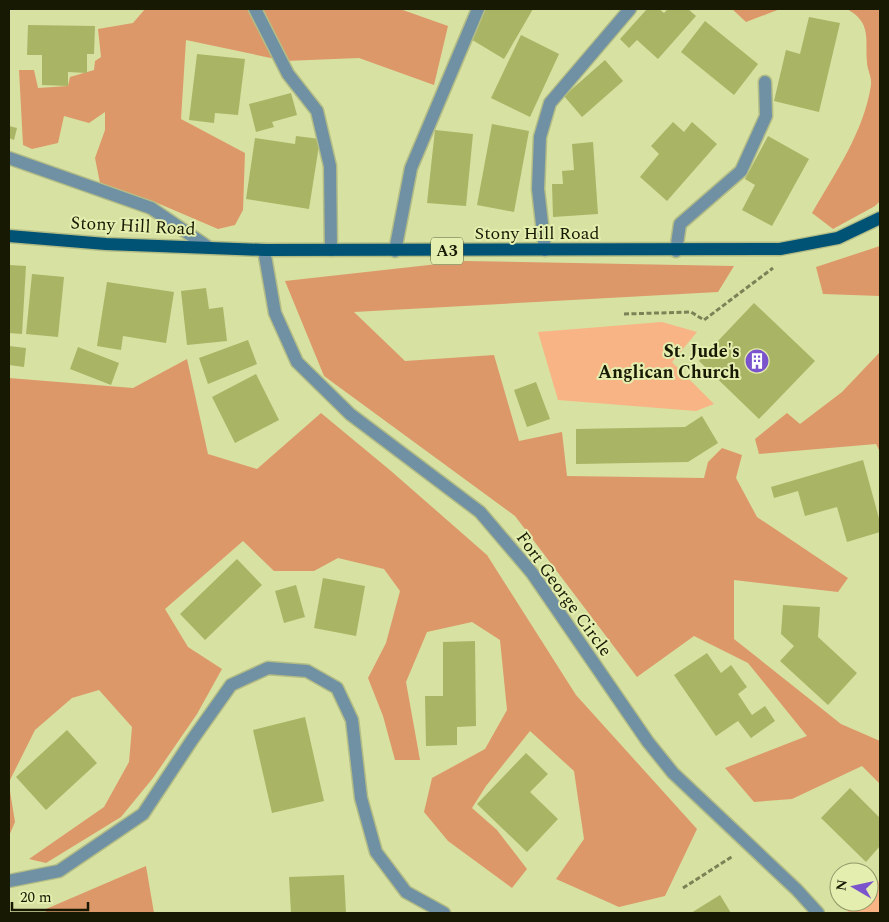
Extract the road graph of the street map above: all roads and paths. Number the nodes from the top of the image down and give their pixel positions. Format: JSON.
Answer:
{"nodes":[{"id":1,"x":255,"y":9,"type":"edge"},
{"id":2,"x":478,"y":9,"type":"edge"},
{"id":3,"x":630,"y":9,"type":"edge"},
{"id":4,"x":765,"y":82,"type":"dead end"},
{"id":5,"x":9,"y":158,"type":"edge"},
{"id":6,"x":880,"y":218,"type":"edge"},
{"id":7,"x":9,"y":236,"type":"edge"},
{"id":8,"x":804,"y":245,"type":"junction"},
{"id":9,"x":208,"y":247,"type":"junction"},
{"id":10,"x":264,"y":250,"type":"junction"},
{"id":11,"x":331,"y":250,"type":"junction"},
{"id":12,"x":395,"y":250,"type":"junction"},
{"id":13,"x":545,"y":250,"type":"junction"},
{"id":14,"x":676,"y":250,"type":"junction"},
{"id":15,"x":624,"y":314,"type":"dead end"},
{"id":16,"x":750,"y":845,"type":"junction"},
{"id":17,"x":9,"y":881,"type":"edge"},
{"id":18,"x":683,"y":888,"type":"dead end"},
{"id":19,"x":444,"y":913,"type":"edge"},
{"id":20,"x":818,"y":913,"type":"edge"}],
"edges":[{"from":1,"to":11,"type":"street"},
{"from":2,"to":12,"type":"street"},
{"from":3,"to":13,"type":"street"},
{"from":4,"to":14,"type":"street"},
{"from":5,"to":9,"type":"street"},
{"from":6,"to":8,"type":"main road","name":"Stony Hill Road","number":"A3"},
{"from":7,"to":9,"type":"main road","name":"Stony Hill Road","number":"A3"},
{"from":8,"to":14,"type":"main road","name":"Stony Hill Road","number":"A3"},
{"from":8,"to":15,"type":"path"},
{"from":9,"to":10,"type":"main road","name":"Stony Hill Road","number":"A3"},
{"from":10,"to":11,"type":"main road","name":"Stony Hill Road","number":"A3"},
{"from":10,"to":16,"type":"street","name":"Fort George Circle"},
{"from":11,"to":12,"type":"main road","name":"Stony Hill Road","number":"A3"},
{"from":12,"to":13,"type":"main road","name":"Stony Hill Road","number":"A3"},
{"from":13,"to":14,"type":"main road","name":"Stony Hill Road","number":"A3"},
{"from":16,"to":18,"type":"path"},
{"from":16,"to":20,"type":"street","name":"Fort George Circle"},
{"from":17,"to":19,"type":"street"}]}
